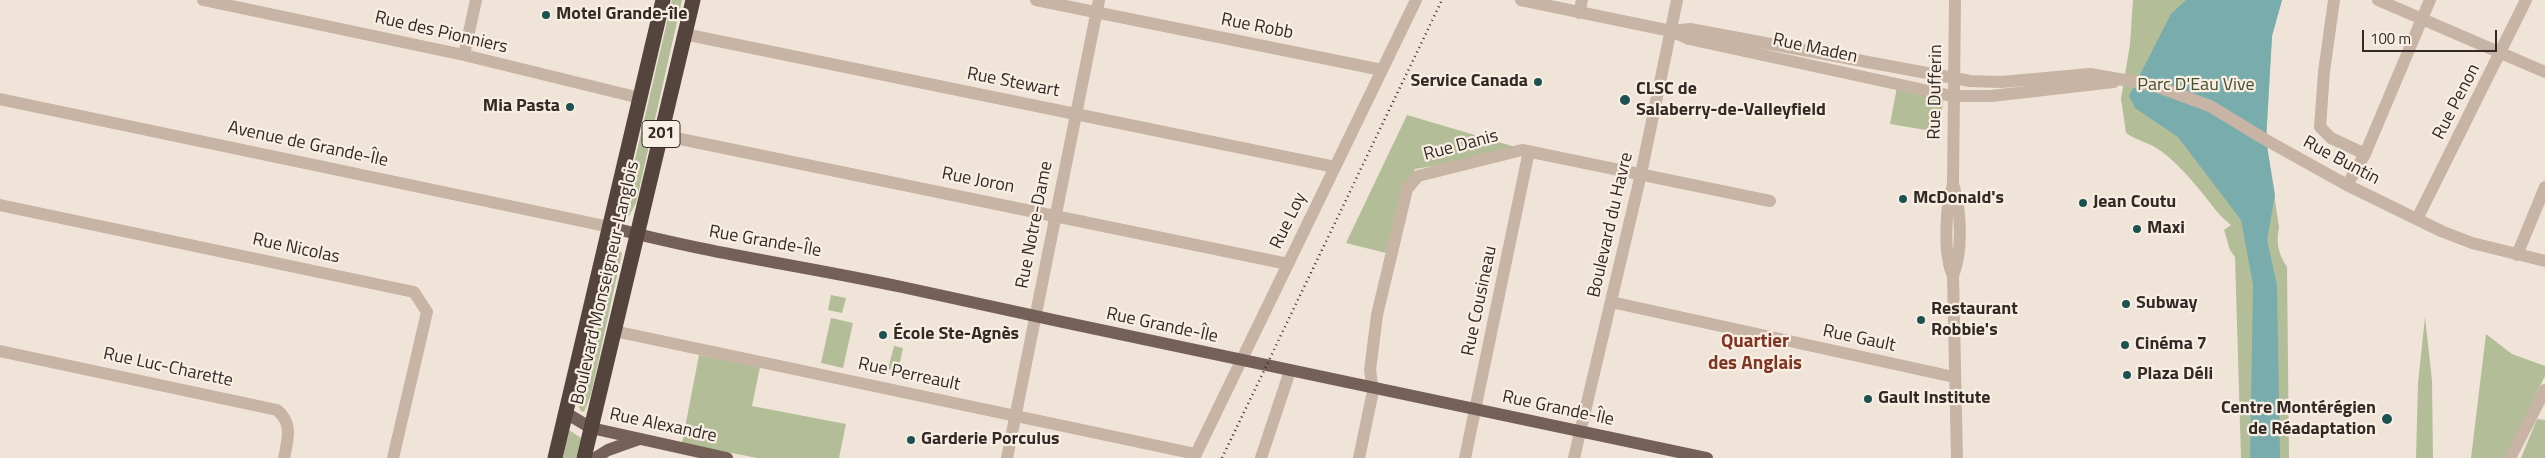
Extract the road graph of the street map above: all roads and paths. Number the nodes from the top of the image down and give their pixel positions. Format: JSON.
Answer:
{"nodes":[{"id":1,"x":203,"y":0,"type":"edge"},
{"id":2,"x":476,"y":0,"type":"edge"},
{"id":3,"x":663,"y":0,"type":"edge"},
{"id":4,"x":692,"y":0,"type":"edge"},
{"id":5,"x":1036,"y":0,"type":"edge"},
{"id":6,"x":1416,"y":0,"type":"edge"},
{"id":7,"x":1521,"y":0,"type":"edge"},
{"id":8,"x":1582,"y":0,"type":"edge"},
{"id":9,"x":1678,"y":0,"type":"edge"},
{"id":10,"x":1955,"y":0,"type":"edge"},
{"id":11,"x":2334,"y":0,"type":"edge"},
{"id":12,"x":2378,"y":0,"type":"edge"},
{"id":13,"x":2430,"y":0,"type":"edge"},
{"id":14,"x":2526,"y":0,"type":"edge"},
{"id":15,"x":1097,"y":6,"type":"edge"},
{"id":16,"x":1579,"y":13,"type":"junction"},
{"id":17,"x":2421,"y":18,"type":"junction"},
{"id":18,"x":1671,"y":32,"type":"junction"},
{"id":19,"x":684,"y":34,"type":"junction"},
{"id":20,"x":2501,"y":53,"type":"junction"},
{"id":21,"x":464,"y":55,"type":"junction"},
{"id":22,"x":1382,"y":70,"type":"junction"},
{"id":23,"x":2545,"y":72,"type":"edge"},
{"id":24,"x":1953,"y":78,"type":"junction"},
{"id":25,"x":2130,"y":81,"type":"junction"},
{"id":26,"x":1952,"y":96,"type":"junction"},
{"id":27,"x":640,"y":98,"type":"junction"},
{"id":28,"x":0,"y":99,"type":"edge"},
{"id":29,"x":1075,"y":114,"type":"junction"},
{"id":30,"x":661,"y":135,"type":"junction"},
{"id":31,"x":1529,"y":151,"type":"junction"},
{"id":32,"x":2365,"y":154,"type":"junction"},
{"id":33,"x":1335,"y":167,"type":"junction"},
{"id":34,"x":1641,"y":174,"type":"junction"},
{"id":35,"x":2348,"y":185,"type":"junction"},
{"id":36,"x":2545,"y":188,"type":"edge"},
{"id":37,"x":1770,"y":201,"type":"dead end"},
{"id":38,"x":0,"y":205,"type":"edge"},
{"id":39,"x":1055,"y":214,"type":"junction"},
{"id":40,"x":2417,"y":219,"type":"junction"},
{"id":41,"x":610,"y":227,"type":"junction"},
{"id":42,"x":637,"y":234,"type":"junction"},
{"id":43,"x":2517,"y":254,"type":"junction"},
{"id":44,"x":2545,"y":261,"type":"edge"},
{"id":45,"x":1288,"y":264,"type":"junction"},
{"id":46,"x":1611,"y":302,"type":"junction"},
{"id":47,"x":1035,"y":316,"type":"junction"},
{"id":48,"x":614,"y":331,"type":"junction"},
{"id":49,"x":0,"y":350,"type":"edge"},
{"id":50,"x":1242,"y":361,"type":"junction"},
{"id":51,"x":1290,"y":371,"type":"junction"},
{"id":52,"x":1954,"y":377,"type":"junction"},
{"id":53,"x":1372,"y":387,"type":"junction"},
{"id":54,"x":2545,"y":390,"type":"edge"},
{"id":55,"x":1475,"y":409,"type":"junction"},
{"id":56,"x":566,"y":413,"type":"junction"},
{"id":57,"x":1016,"y":415,"type":"junction"},
{"id":58,"x":591,"y":428,"type":"junction"},
{"id":59,"x":1580,"y":431,"type":"junction"},
{"id":60,"x":639,"y":439,"type":"junction"},
{"id":61,"x":1656,"y":453,"type":"edge"},
{"id":62,"x":1195,"y":456,"type":"edge"},
{"id":63,"x":284,"y":458,"type":"edge"},
{"id":64,"x":393,"y":458,"type":"edge"},
{"id":65,"x":555,"y":458,"type":"edge"},
{"id":66,"x":584,"y":458,"type":"edge"},
{"id":67,"x":595,"y":458,"type":"edge"},
{"id":68,"x":727,"y":458,"type":"edge"},
{"id":69,"x":1007,"y":458,"type":"edge"},
{"id":70,"x":1261,"y":458,"type":"edge"},
{"id":71,"x":1358,"y":458,"type":"edge"},
{"id":72,"x":1465,"y":458,"type":"edge"},
{"id":73,"x":1574,"y":458,"type":"edge"},
{"id":74,"x":1707,"y":458,"type":"edge"},
{"id":75,"x":1957,"y":458,"type":"edge"},
{"id":76,"x":2510,"y":458,"type":"edge"}],
"edges":[{"from":1,"to":21,"type":"street","name":"Rue des Pionniers"},
{"from":2,"to":21,"type":"street"},
{"from":3,"to":27,"type":"highway","name":"Boulevard Monseigneur-Langlois","number":"201"},
{"from":4,"to":19,"type":"highway","name":"Boulevard Monseigneur-Langlois","number":"201"},
{"from":5,"to":15,"type":"street","name":"Rue Robb"},
{"from":6,"to":22,"type":"street","name":"Rue Loy"},
{"from":7,"to":16,"type":"street","name":"Rue Maden"},
{"from":8,"to":16,"type":"street"},
{"from":9,"to":18,"type":"street","name":"Boulevard du Havre"},
{"from":10,"to":24,"type":"street","name":"Rue Dufferin"},
{"from":11,"to":32,"type":"street"},
{"from":12,"to":17,"type":"street"},
{"from":13,"to":17,"type":"street"},
{"from":14,"to":20,"type":"street","name":"Rue Penon"},
{"from":15,"to":22,"type":"street","name":"Rue Robb"},
{"from":15,"to":29,"type":"street","name":"Rue Notre-Dame"},
{"from":16,"to":18,"type":"street","name":"Rue Maden"},
{"from":17,"to":20,"type":"street"},
{"from":17,"to":32,"type":"street"},
{"from":18,"to":24,"type":"street","name":"Rue Maden"},
{"from":18,"to":26,"type":"street","name":"Rue Maden"},
{"from":18,"to":34,"type":"street","name":"Boulevard du Havre"},
{"from":19,"to":29,"type":"street","name":"Rue Stewart"},
{"from":19,"to":30,"type":"highway","name":"Boulevard Monseigneur-Langlois","number":"201"},
{"from":20,"to":23,"type":"street"},
{"from":20,"to":40,"type":"street","name":"Rue Penon"},
{"from":21,"to":27,"type":"street","name":"Rue des Pionniers"},
{"from":22,"to":33,"type":"street","name":"Rue Loy"},
{"from":24,"to":25,"type":"street","name":"Rue Buntin"},
{"from":24,"to":26,"type":"street","name":"Rue Dufferin"},
{"from":25,"to":26,"type":"street","name":"Rue Buntin"},
{"from":25,"to":35,"type":"street","name":"Rue Buntin"},
{"from":26,"to":52,"type":"street","name":"Rue Dufferin"},
{"from":27,"to":41,"type":"highway","name":"Boulevard Monseigneur-Langlois","number":"201"},
{"from":28,"to":41,"type":"street","name":"Avenue de Grande-Île"},
{"from":29,"to":33,"type":"street","name":"Rue Stewart"},
{"from":29,"to":39,"type":"street","name":"Rue Notre-Dame"},
{"from":30,"to":39,"type":"street","name":"Rue Joron"},
{"from":30,"to":42,"type":"highway","name":"Boulevard Monseigneur-Langlois","number":"201"},
{"from":31,"to":34,"type":"street","name":"Rue Danis"},
{"from":31,"to":53,"type":"street","name":"Rue Danis"},
{"from":31,"to":55,"type":"street","name":"Rue Cousineau"},
{"from":32,"to":35,"type":"street"},
{"from":33,"to":45,"type":"street","name":"Rue Loy"},
{"from":34,"to":37,"type":"street","name":"Rue Danis"},
{"from":34,"to":46,"type":"street","name":"Boulevard du Havre"},
{"from":35,"to":40,"type":"street","name":"Rue Buntin"},
{"from":36,"to":43,"type":"street"},
{"from":38,"to":64,"type":"street","name":"Rue Nicolas"},
{"from":39,"to":45,"type":"street","name":"Rue Joron"},
{"from":39,"to":47,"type":"street","name":"Rue Notre-Dame"},
{"from":40,"to":43,"type":"street","name":"Rue Buntin"},
{"from":41,"to":42,"type":"main road","name":"Rue Grande-Île"},
{"from":41,"to":56,"type":"highway","name":"Boulevard Monseigneur-Langlois","number":"201"},
{"from":42,"to":47,"type":"main road","name":"Rue Grande-Île"},
{"from":42,"to":48,"type":"highway","name":"Boulevard Monseigneur-Langlois","number":"201"},
{"from":43,"to":44,"type":"street","name":"Rue Buntin"},
{"from":45,"to":50,"type":"street","name":"Rue Loy"},
{"from":46,"to":52,"type":"street","name":"Rue Gault"},
{"from":46,"to":59,"type":"street","name":"Boulevard du Havre"},
{"from":47,"to":50,"type":"main road","name":"Rue Grande-Île"},
{"from":47,"to":57,"type":"street","name":"Rue Notre-Dame"},
{"from":48,"to":57,"type":"street","name":"Rue Perreault"},
{"from":48,"to":58,"type":"highway","name":"Boulevard Monseigneur-Langlois","number":"201"},
{"from":49,"to":63,"type":"street","name":"Rue Luc-Charette"},
{"from":50,"to":51,"type":"main road","name":"Rue Grande-Île"},
{"from":50,"to":62,"type":"street","name":"Rue Loy"},
{"from":51,"to":53,"type":"main road","name":"Rue Grande-Île"},
{"from":51,"to":70,"type":"street"},
{"from":52,"to":75,"type":"street","name":"Rue Dufferin"},
{"from":53,"to":55,"type":"main road","name":"Rue Grande-Île"},
{"from":53,"to":71,"type":"street","name":"Rue Danis"},
{"from":54,"to":76,"type":"street"},
{"from":55,"to":59,"type":"main road","name":"Rue Grande-Île"},
{"from":55,"to":72,"type":"street","name":"Rue Cousineau"},
{"from":56,"to":58,"type":"main road","name":"Rue Alexandre"},
{"from":56,"to":65,"type":"highway","name":"Boulevard Monseigneur-Langlois","number":"201"},
{"from":57,"to":62,"type":"street","name":"Rue Perreault"},
{"from":57,"to":69,"type":"street","name":"Rue Notre-Dame"},
{"from":58,"to":60,"type":"main road","name":"Rue Alexandre"},
{"from":58,"to":66,"type":"highway","name":"Boulevard Monseigneur-Langlois","number":"201"},
{"from":59,"to":61,"type":"main road","name":"Rue Grande-Île"},
{"from":59,"to":73,"type":"street","name":"Boulevard du Havre"},
{"from":60,"to":67,"type":"main road"},
{"from":60,"to":68,"type":"main road","name":"Rue Alexandre"},
{"from":61,"to":74,"type":"main road","name":"Rue Grande-Île"}]}
